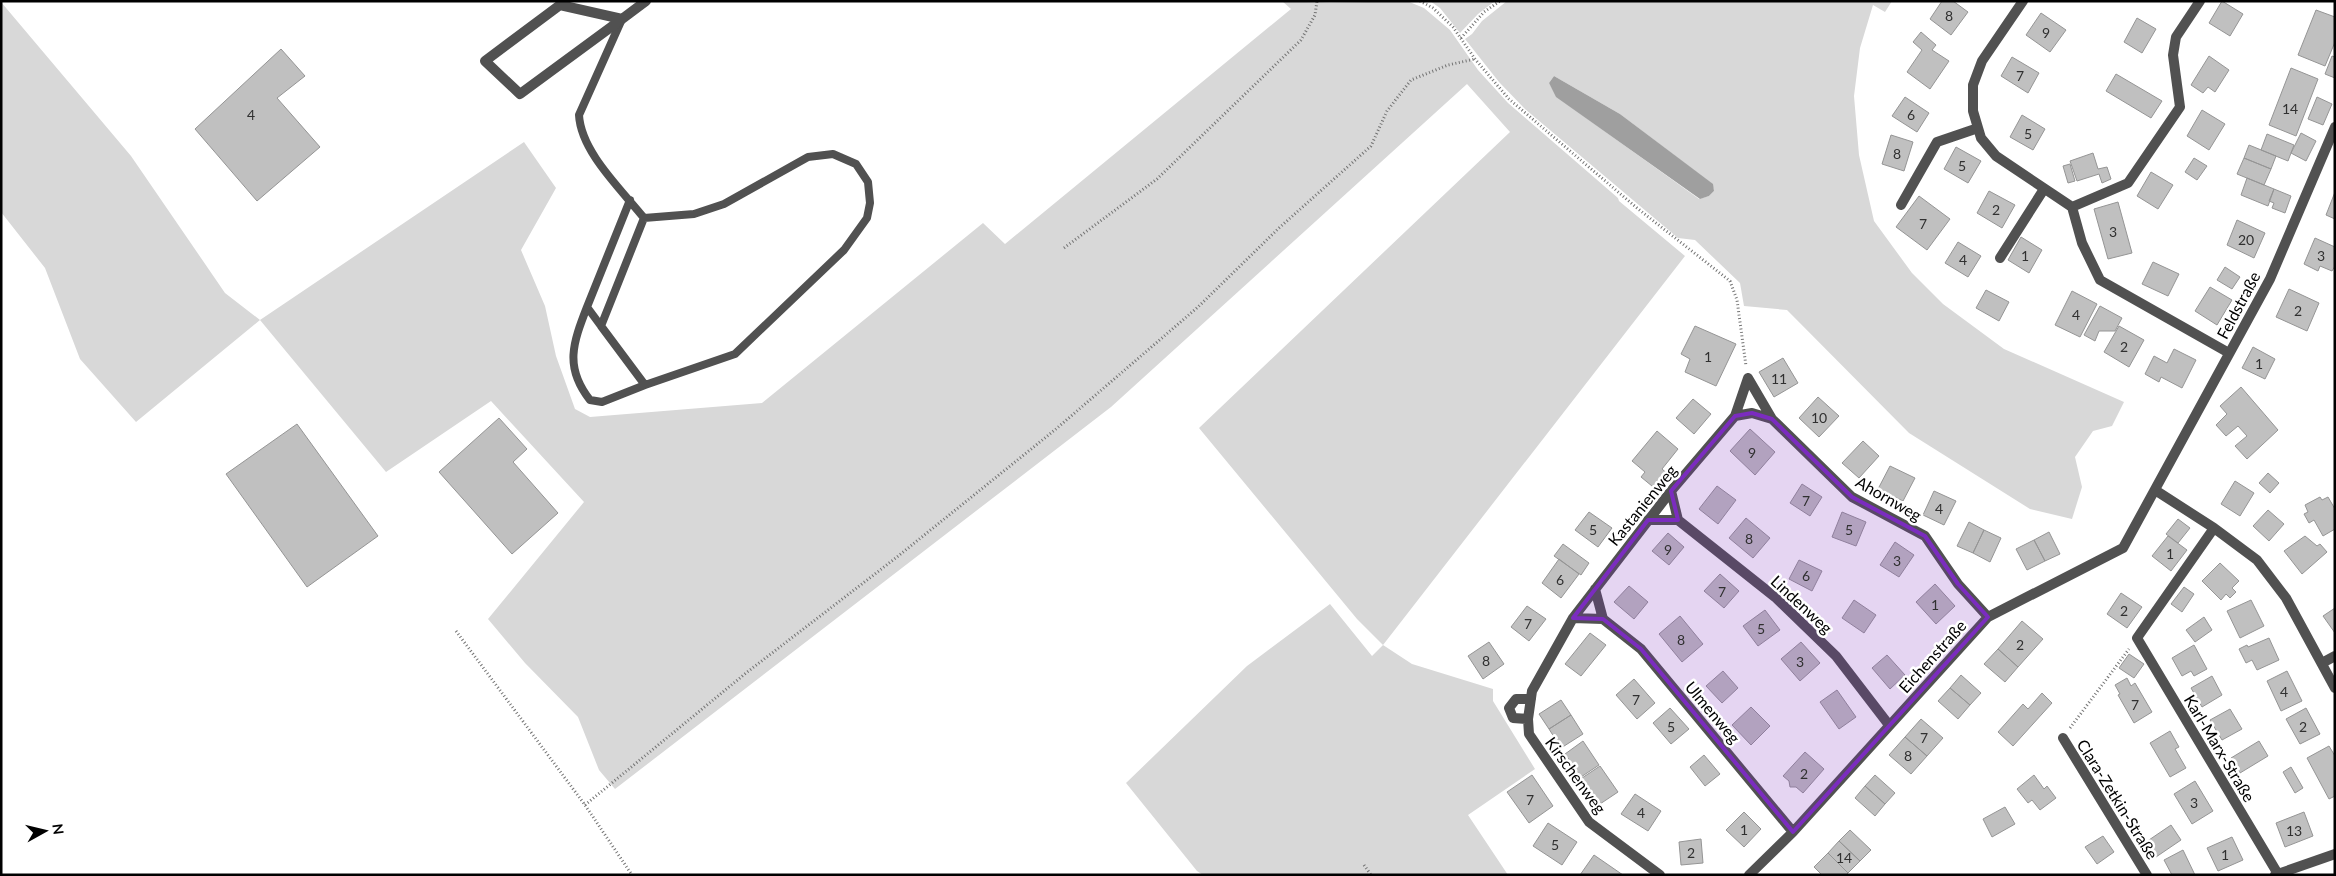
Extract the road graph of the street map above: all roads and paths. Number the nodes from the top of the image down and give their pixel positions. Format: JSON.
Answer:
{"nodes":[{"id":1,"x":646,"y":1,"type":"edge"},
{"id":2,"x":1317,"y":1,"type":"edge"},
{"id":3,"x":1420,"y":1,"type":"edge"},
{"id":4,"x":1500,"y":1,"type":"edge"},
{"id":5,"x":2023,"y":1,"type":"edge"},
{"id":6,"x":2200,"y":1,"type":"edge"},
{"id":7,"x":622,"y":19,"type":"junction"},
{"id":8,"x":1461,"y":38,"type":"junction"},
{"id":9,"x":1475,"y":59,"type":"junction"},
{"id":10,"x":1978,"y":128,"type":"junction"},
{"id":11,"x":2334,"y":133,"type":"edge"},
{"id":12,"x":2044,"y":188,"type":"junction"},
{"id":13,"x":630,"y":200,"type":"junction"},
{"id":14,"x":1902,"y":205,"type":"dead end"},
{"id":15,"x":2072,"y":207,"type":"junction"},
{"id":16,"x":644,"y":218,"type":"junction"},
{"id":17,"x":1064,"y":248,"type":"dead end"},
{"id":18,"x":2000,"y":258,"type":"dead end"},
{"id":19,"x":587,"y":307,"type":"junction"},
{"id":20,"x":600,"y":326,"type":"junction"},
{"id":21,"x":2229,"y":353,"type":"junction"},
{"id":22,"x":1748,"y":378,"type":"junction"},
{"id":23,"x":645,"y":385,"type":"junction"},
{"id":24,"x":1735,"y":416,"type":"junction"},
{"id":25,"x":1772,"y":419,"type":"junction"},
{"id":26,"x":2154,"y":490,"type":"junction"},
{"id":27,"x":1671,"y":491,"type":"junction"},
{"id":28,"x":1648,"y":520,"type":"junction"},
{"id":29,"x":1678,"y":520,"type":"junction"},
{"id":30,"x":2214,"y":528,"type":"junction"},
{"id":31,"x":1595,"y":589,"type":"junction"},
{"id":32,"x":1988,"y":616,"type":"junction"},
{"id":33,"x":1572,"y":618,"type":"junction"},
{"id":34,"x":1603,"y":620,"type":"junction"},
{"id":35,"x":456,"y":631,"type":"dead end"},
{"id":36,"x":2137,"y":638,"type":"junction"},
{"id":37,"x":2335,"y":656,"type":"edge"},
{"id":38,"x":2322,"y":663,"type":"junction"},
{"id":39,"x":2335,"y":688,"type":"edge"},
{"id":40,"x":1531,"y":695,"type":"junction"},
{"id":41,"x":1528,"y":719,"type":"junction"},
{"id":42,"x":1889,"y":725,"type":"junction"},
{"id":43,"x":2063,"y":738,"type":"joint"},
{"id":44,"x":586,"y":805,"type":"junction"},
{"id":45,"x":1793,"y":832,"type":"junction"},
{"id":46,"x":2335,"y":854,"type":"edge"},
{"id":47,"x":1364,"y":865,"type":"dead end"},
{"id":48,"x":2276,"y":874,"type":"edge"},
{"id":49,"x":632,"y":875,"type":"edge"},
{"id":50,"x":1371,"y":875,"type":"edge"},
{"id":51,"x":1660,"y":875,"type":"edge"},
{"id":52,"x":1749,"y":875,"type":"edge"},
{"id":53,"x":2147,"y":875,"type":"edge"}],
"edges":[{"from":1,"to":7,"type":"street"},
{"from":2,"to":17,"type":"path"},
{"from":3,"to":8,"type":"path"},
{"from":4,"to":8,"type":"path"},
{"from":5,"to":10,"type":"street"},
{"from":6,"to":15,"type":"street"},
{"from":7,"to":7,"type":"street"},
{"from":7,"to":13,"type":"lane"},
{"from":8,"to":9,"type":"path"},
{"from":9,"to":22,"type":"path"},
{"from":9,"to":44,"type":"path"},
{"from":10,"to":12,"type":"street"},
{"from":10,"to":14,"type":"street"},
{"from":11,"to":21,"type":"street","name":"Feldstraße"},
{"from":12,"to":15,"type":"street"},
{"from":12,"to":18,"type":"street"},
{"from":13,"to":16,"type":"lane"},
{"from":13,"to":19,"type":"lane"},
{"from":15,"to":21,"type":"street"},
{"from":16,"to":20,"type":"lane"},
{"from":16,"to":23,"type":"lane"},
{"from":19,"to":20,"type":"lane"},
{"from":19,"to":23,"type":"lane"},
{"from":20,"to":23,"type":"lane"},
{"from":21,"to":26,"type":"street","name":"Feldstraße"},
{"from":22,"to":24,"type":"street","name":"Kastanienweg"},
{"from":22,"to":25,"type":"street"},
{"from":24,"to":25,"type":"street"},
{"from":24,"to":27,"type":"street","name":"Kastanienweg"},
{"from":25,"to":32,"type":"street","name":"Ahornweg"},
{"from":26,"to":30,"type":"street"},
{"from":26,"to":32,"type":"street","name":"Eichenstraße"},
{"from":27,"to":28,"type":"street","name":"Kastanienweg"},
{"from":27,"to":29,"type":"street"},
{"from":28,"to":29,"type":"street"},
{"from":28,"to":31,"type":"street","name":"Kastanienweg"},
{"from":29,"to":42,"type":"street","name":"Lindenweg"},
{"from":30,"to":36,"type":"street"},
{"from":30,"to":38,"type":"street"},
{"from":31,"to":33,"type":"street","name":"Kastanienweg"},
{"from":31,"to":34,"type":"street"},
{"from":32,"to":42,"type":"street","name":"Eichenstraße"},
{"from":33,"to":34,"type":"street"},
{"from":33,"to":40,"type":"street","name":"Kastanienweg"},
{"from":34,"to":45,"type":"street","name":"Ulmenweg"},
{"from":35,"to":44,"type":"path"},
{"from":36,"to":43,"type":"path"},
{"from":36,"to":48,"type":"street","name":"Karl-Marx-Straße"},
{"from":37,"to":38,"type":"street"},
{"from":38,"to":39,"type":"street"},
{"from":40,"to":41,"type":"street","name":"Kirschenweg"},
{"from":40,"to":41,"type":"street"},
{"from":41,"to":51,"type":"street","name":"Kirschenweg"},
{"from":42,"to":45,"type":"street","name":"Eichenstraße"},
{"from":43,"to":53,"type":"street","name":"Clara-Zetkin-Straße"},
{"from":44,"to":49,"type":"path"},
{"from":45,"to":52,"type":"street","name":"Eichenstraße"},
{"from":46,"to":48,"type":"street"},
{"from":47,"to":50,"type":"path"}]}
